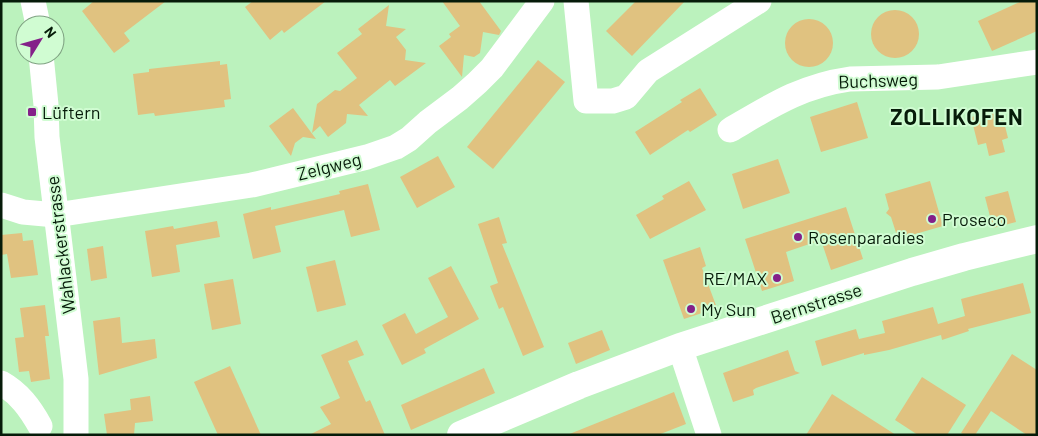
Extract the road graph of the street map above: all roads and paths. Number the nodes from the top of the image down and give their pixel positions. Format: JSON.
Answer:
{"nodes":[{"id":1,"x":33,"y":1,"type":"edge"},
{"id":2,"x":542,"y":1,"type":"edge"},
{"id":3,"x":576,"y":1,"type":"edge"},
{"id":4,"x":759,"y":1,"type":"edge"},
{"id":5,"x":36,"y":15,"type":"edge"},
{"id":6,"x":1037,"y":62,"type":"edge"},
{"id":7,"x":42,"y":65,"type":"edge"},
{"id":8,"x":730,"y":130,"type":"dead end"},
{"id":9,"x":1,"y":205,"type":"edge"},
{"id":10,"x":56,"y":215,"type":"junction"},
{"id":11,"x":1037,"y":239,"type":"edge"},
{"id":12,"x":680,"y":347,"type":"junction"},
{"id":13,"x":1,"y":383,"type":"edge"},
{"id":14,"x":36,"y":430,"type":"edge"},
{"id":15,"x":76,"y":430,"type":"edge"},
{"id":16,"x":461,"y":435,"type":"edge"},
{"id":17,"x":710,"y":435,"type":"edge"}],
"edges":[{"from":1,"to":5,"type":"street"},
{"from":2,"to":10,"type":"street","name":"Zelgweg"},
{"from":3,"to":4,"type":"street"},
{"from":6,"to":8,"type":"street","name":"Buchsweg"},
{"from":7,"to":10,"type":"street","name":"Wahlackerstrasse"},
{"from":9,"to":10,"type":"street","name":"Zelgweg"},
{"from":10,"to":15,"type":"street","name":"Wahlackerstrasse"},
{"from":11,"to":12,"type":"main road","name":"Bernstrasse"},
{"from":12,"to":16,"type":"main road","name":"Bernstrasse"},
{"from":12,"to":17,"type":"street"},
{"from":13,"to":14,"type":"street"},
{"from":14,"to":15,"type":"street"}]}
